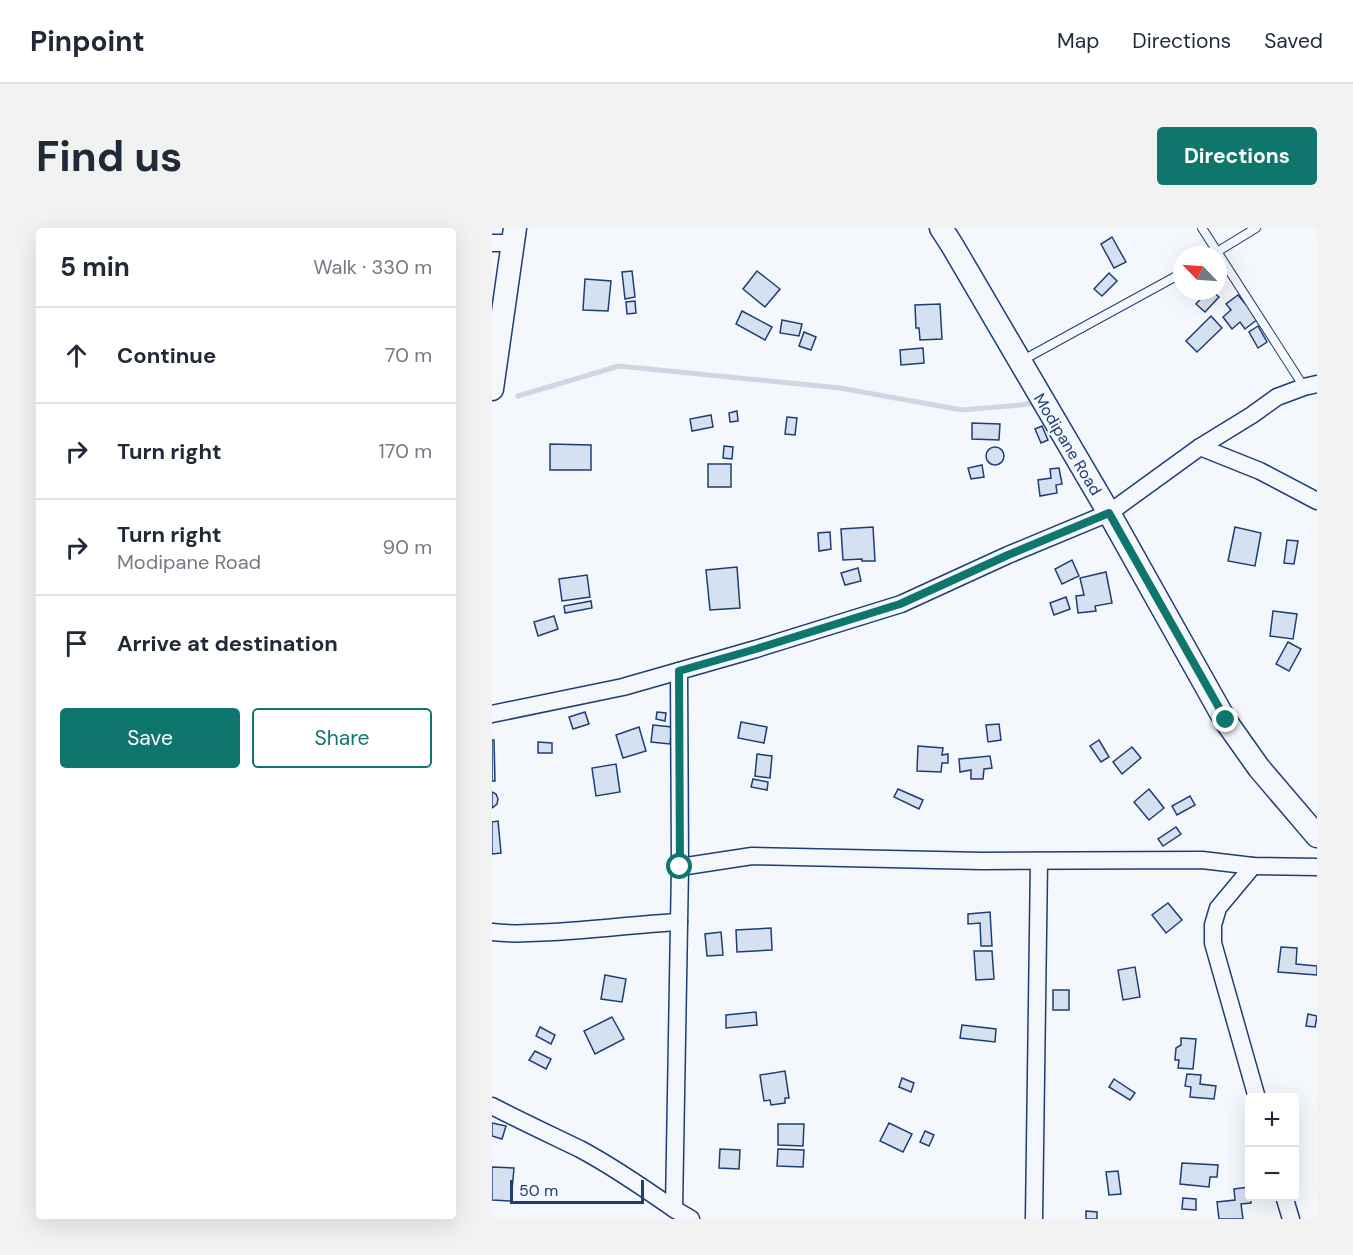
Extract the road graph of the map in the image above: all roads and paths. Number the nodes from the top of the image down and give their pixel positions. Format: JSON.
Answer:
{"nodes":[{"id":1,"x":941,"y":228,"type":"edge"},
{"id":2,"x":1202,"y":228,"type":"edge"},
{"id":3,"x":1256,"y":228,"type":"edge"},
{"id":4,"x":506,"y":238,"type":"edge"},
{"id":5,"x":1211,"y":246,"type":"edge"},
{"id":6,"x":1227,"y":246,"type":"edge"},
{"id":7,"x":1227,"y":271,"type":"edge"},
{"id":8,"x":1173,"y":278,"type":"edge"},
{"id":9,"x":1020,"y":362,"type":"junction"},
{"id":10,"x":1310,"y":385,"type":"edge"},
{"id":11,"x":492,"y":388,"type":"edge"},
{"id":12,"x":1200,"y":447,"type":"junction"},
{"id":13,"x":1317,"y":501,"type":"edge"},
{"id":14,"x":1109,"y":513,"type":"junction"},
{"id":15,"x":679,"y":671,"type":"junction"},
{"id":16,"x":492,"y":714,"type":"edge"},
{"id":17,"x":1317,"y":836,"type":"edge"},
{"id":18,"x":1039,"y":861,"type":"junction"},
{"id":19,"x":1252,"y":866,"type":"junction"},
{"id":20,"x":680,"y":867,"type":"junction"},
{"id":21,"x":1317,"y":867,"type":"edge"},
{"id":22,"x":679,"y":922,"type":"junction"},
{"id":23,"x":492,"y":932,"type":"edge"},
{"id":24,"x":1256,"y":1093,"type":"edge"},
{"id":25,"x":492,"y":1106,"type":"edge"},
{"id":26,"x":1285,"y":1201,"type":"edge"},
{"id":27,"x":676,"y":1214,"type":"edge"},
{"id":28,"x":691,"y":1219,"type":"edge"},
{"id":29,"x":1034,"y":1219,"type":"edge"},
{"id":30,"x":1291,"y":1219,"type":"edge"}],
"edges":[{"from":1,"to":9,"type":"main road","name":"Modipane Road"},
{"from":2,"to":5,"type":"lane"},
{"from":3,"to":6,"type":"lane"},
{"from":4,"to":11,"type":"main road"},
{"from":7,"to":10,"type":"lane"},
{"from":8,"to":9,"type":"lane"},
{"from":9,"to":14,"type":"main road","name":"Modipane Road"},
{"from":10,"to":12,"type":"street"},
{"from":12,"to":13,"type":"street"},
{"from":12,"to":14,"type":"street"},
{"from":14,"to":15,"type":"street"},
{"from":14,"to":17,"type":"main road","name":"Modipane Road"},
{"from":15,"to":16,"type":"street"},
{"from":15,"to":20,"type":"street"},
{"from":18,"to":19,"type":"street"},
{"from":18,"to":20,"type":"street"},
{"from":18,"to":29,"type":"street"},
{"from":19,"to":21,"type":"street"},
{"from":19,"to":24,"type":"street"},
{"from":20,"to":22,"type":"street"},
{"from":22,"to":23,"type":"street"},
{"from":22,"to":27,"type":"street"},
{"from":25,"to":27,"type":"street"},
{"from":26,"to":30,"type":"street"},
{"from":27,"to":28,"type":"street"}]}
